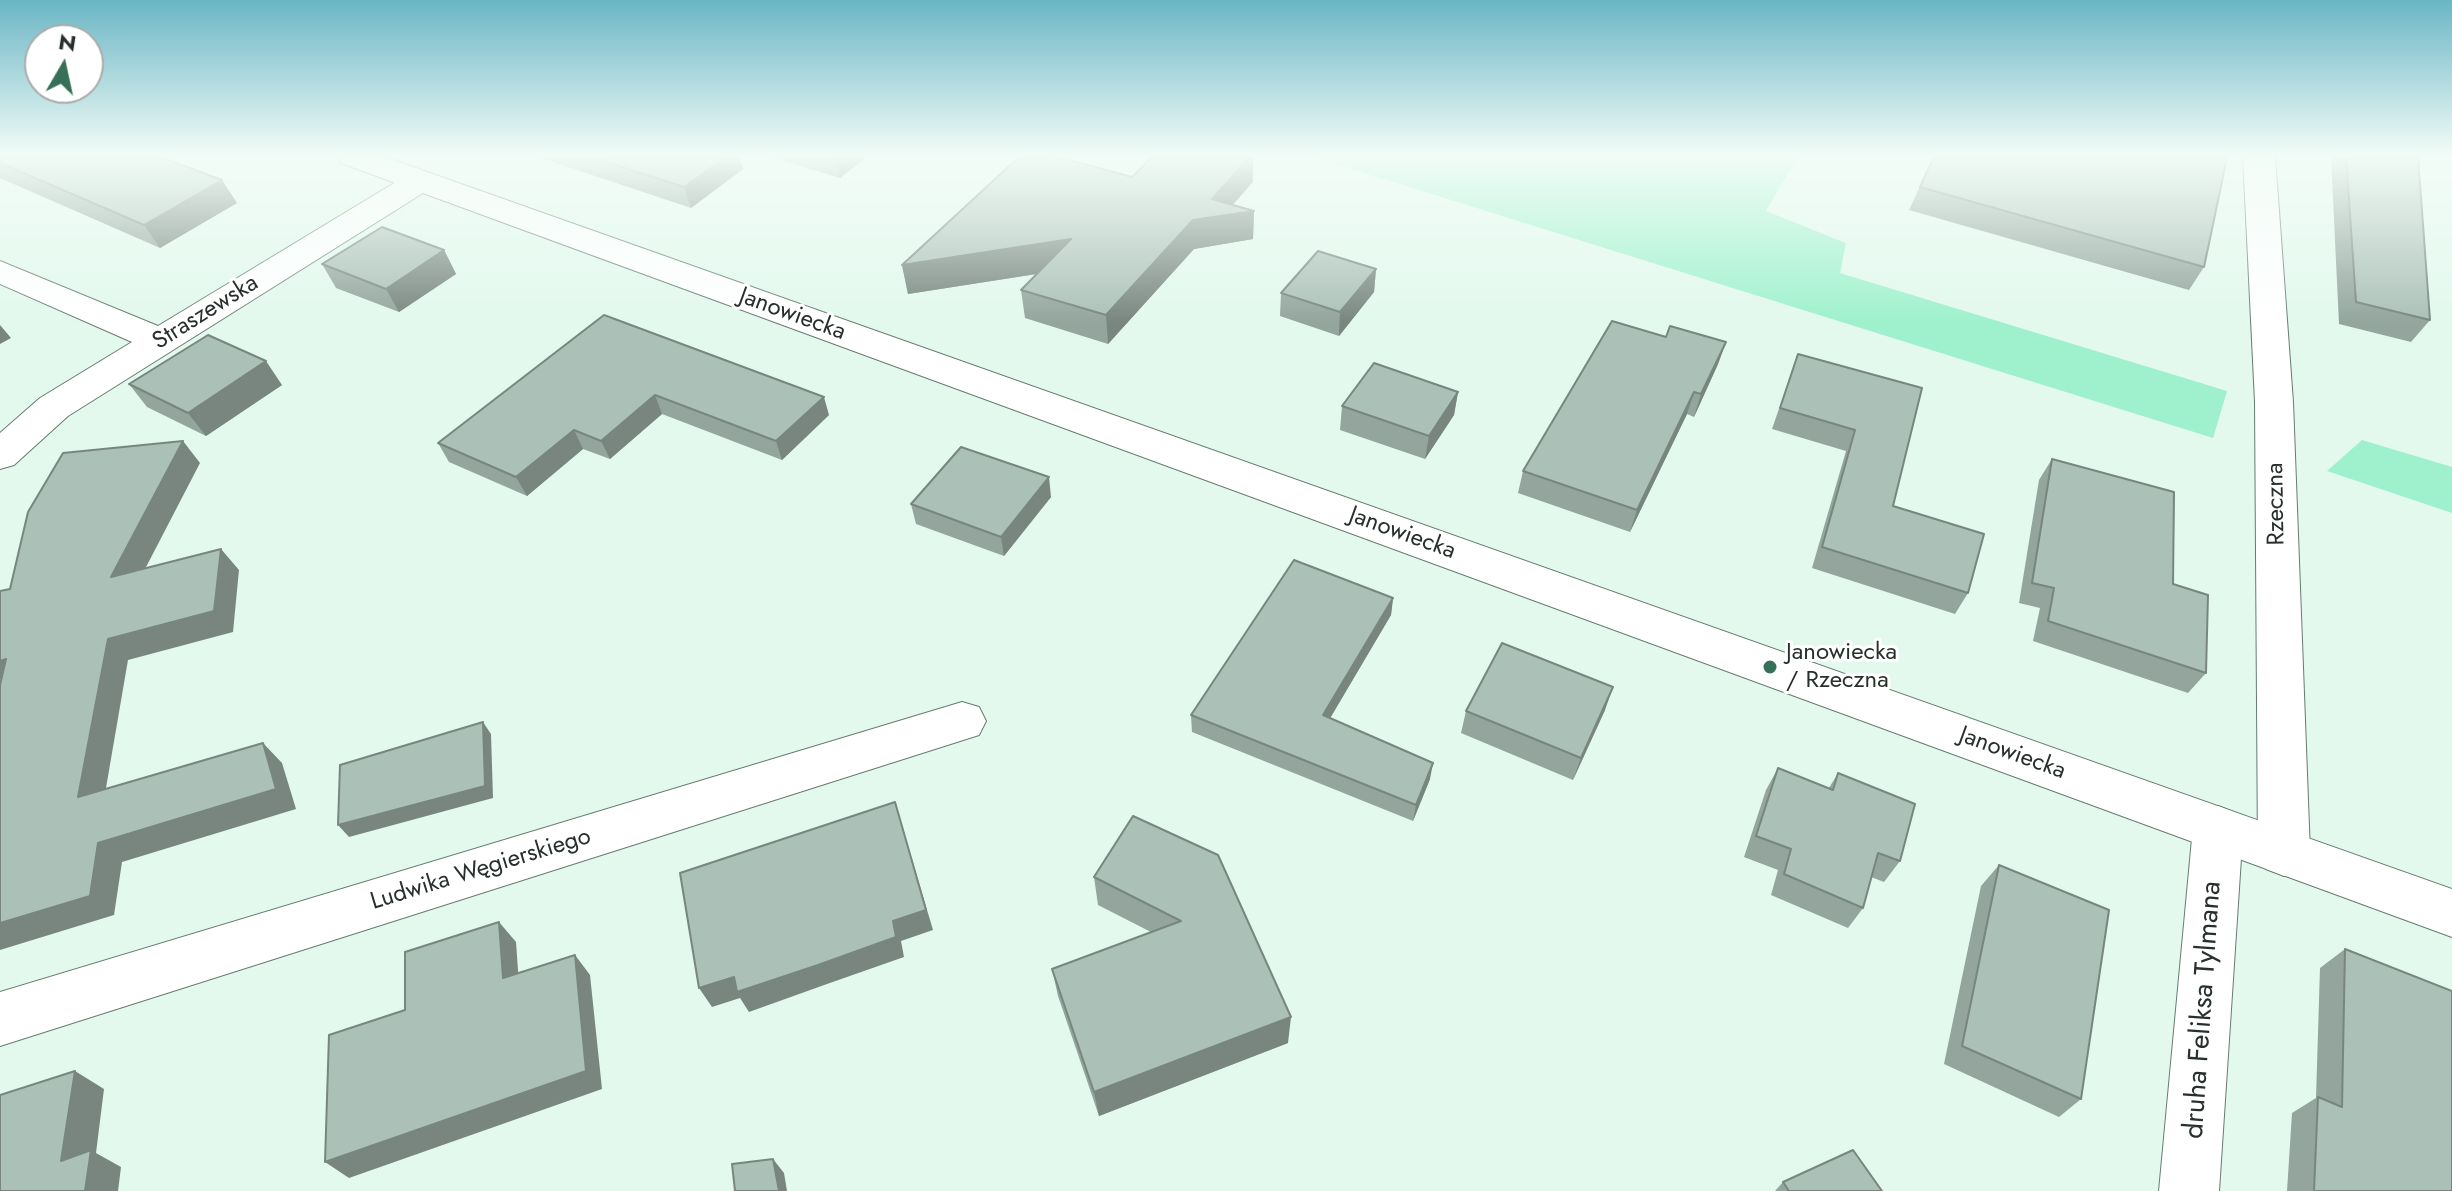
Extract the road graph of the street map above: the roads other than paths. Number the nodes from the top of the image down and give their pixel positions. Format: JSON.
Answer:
{"nodes":[{"id":1,"x":370,"y":212,"type":"edge"},
{"id":2,"x":505,"y":212,"type":"edge"},
{"id":3,"x":2264,"y":212,"type":"edge"},
{"id":4,"x":0,"y":271,"type":"edge"},
{"id":5,"x":160,"y":341,"type":"junction"},
{"id":6,"x":0,"y":455,"type":"edge"},
{"id":7,"x":962,"y":721,"type":"dead end"},
{"id":8,"x":2218,"y":828,"type":"junction"},
{"id":9,"x":2284,"y":853,"type":"junction"},
{"id":10,"x":2452,"y":913,"type":"edge"},
{"id":11,"x":0,"y":1019,"type":"edge"},
{"id":12,"x":2189,"y":1191,"type":"edge"}],
"edges":[{"from":1,"to":5,"type":"street","name":"Straszewska"},
{"from":2,"to":8,"type":"street","name":"Janowiecka"},
{"from":3,"to":9,"type":"street","name":"Rzeczna"},
{"from":4,"to":5,"type":"street"},
{"from":5,"to":6,"type":"street","name":"Straszewska"},
{"from":7,"to":11,"type":"street","name":"Ludwika Węgierskiego"},
{"from":8,"to":9,"type":"street","name":"Janowiecka"},
{"from":8,"to":12,"type":"street","name":"druha Feliksa Tylmana"},
{"from":9,"to":10,"type":"street","name":"Janowiecka"}]}
